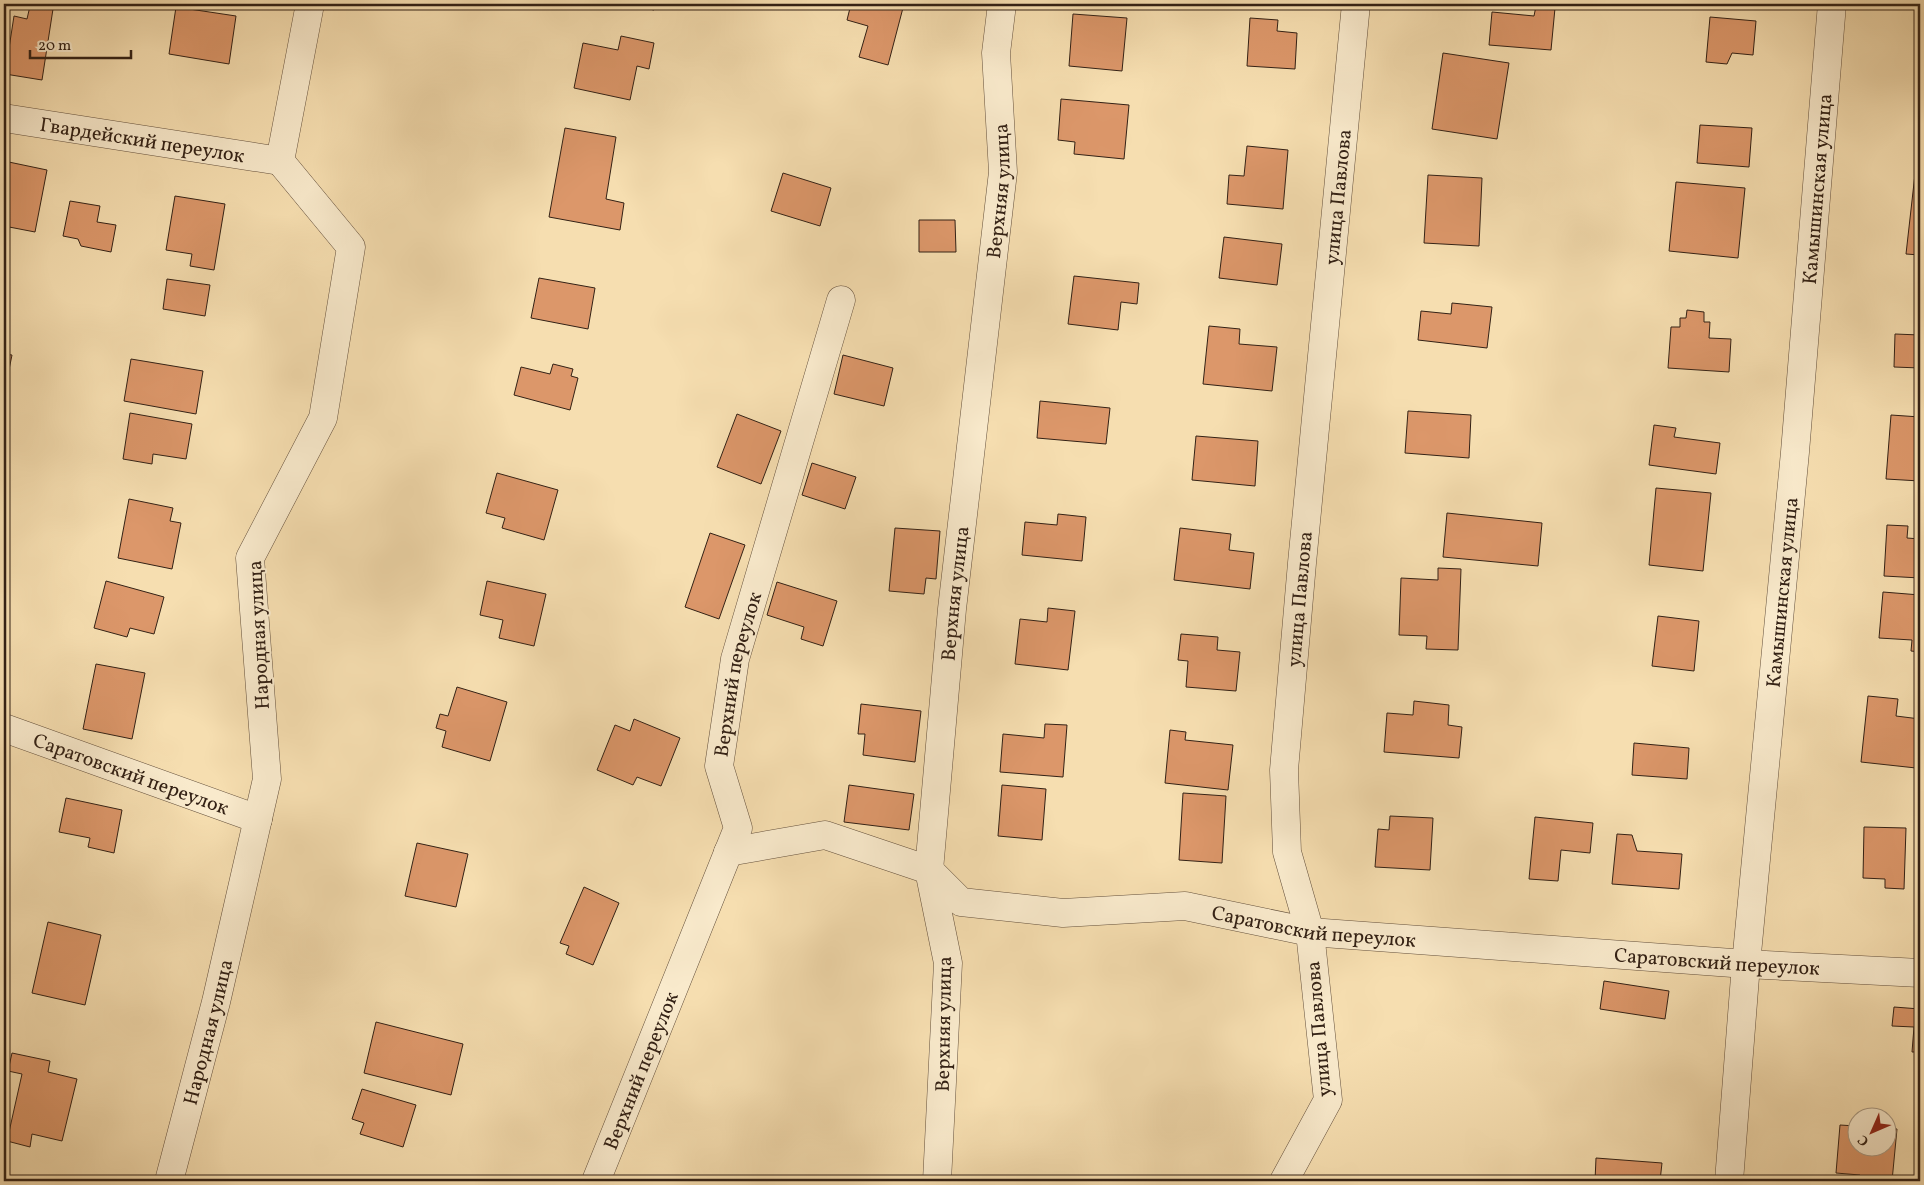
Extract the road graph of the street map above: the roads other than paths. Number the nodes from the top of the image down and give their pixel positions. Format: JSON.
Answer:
{"nodes":[{"id":1,"x":310,"y":4,"type":"edge"},
{"id":2,"x":1002,"y":4,"type":"edge"},
{"id":3,"x":1356,"y":4,"type":"edge"},
{"id":4,"x":1832,"y":4,"type":"edge"},
{"id":5,"x":4,"y":118,"type":"edge"},
{"id":6,"x":280,"y":161,"type":"junction"},
{"id":7,"x":841,"y":300,"type":"dead end"},
{"id":8,"x":4,"y":728,"type":"edge"},
{"id":9,"x":258,"y":819,"type":"junction"},
{"id":10,"x":728,"y":852,"type":"junction"},
{"id":11,"x":929,"y":870,"type":"junction"},
{"id":12,"x":1310,"y":932,"type":"junction"},
{"id":13,"x":1746,"y":964,"type":"junction"},
{"id":14,"x":1920,"y":973,"type":"edge"},
{"id":15,"x":169,"y":1181,"type":"edge"},
{"id":16,"x":596,"y":1181,"type":"edge"},
{"id":17,"x":937,"y":1181,"type":"edge"},
{"id":18,"x":1284,"y":1181,"type":"edge"},
{"id":19,"x":1729,"y":1181,"type":"edge"}],
"edges":[{"from":1,"to":6,"type":"street"},
{"from":2,"to":11,"type":"street","name":"Верхняя улица"},
{"from":3,"to":12,"type":"street","name":"улица Павлова"},
{"from":4,"to":13,"type":"street","name":"Камышинская улица"},
{"from":5,"to":6,"type":"street","name":"Гвардейский переулок"},
{"from":6,"to":9,"type":"street","name":"Народная улица"},
{"from":7,"to":10,"type":"street","name":"Верхний переулок"},
{"from":8,"to":9,"type":"street","name":"Саратовский переулок"},
{"from":9,"to":15,"type":"street","name":"Народная улица"},
{"from":10,"to":11,"type":"street","name":"Саратовский переулок"},
{"from":10,"to":16,"type":"street","name":"Верхний переулок"},
{"from":11,"to":12,"type":"street","name":"Саратовский переулок"},
{"from":11,"to":17,"type":"street","name":"Верхняя улица"},
{"from":12,"to":13,"type":"street","name":"Саратовский переулок"},
{"from":12,"to":18,"type":"street","name":"улица Павлова"},
{"from":13,"to":14,"type":"street","name":"Саратовский переулок"},
{"from":13,"to":19,"type":"street","name":"Камышинская улица"}]}
